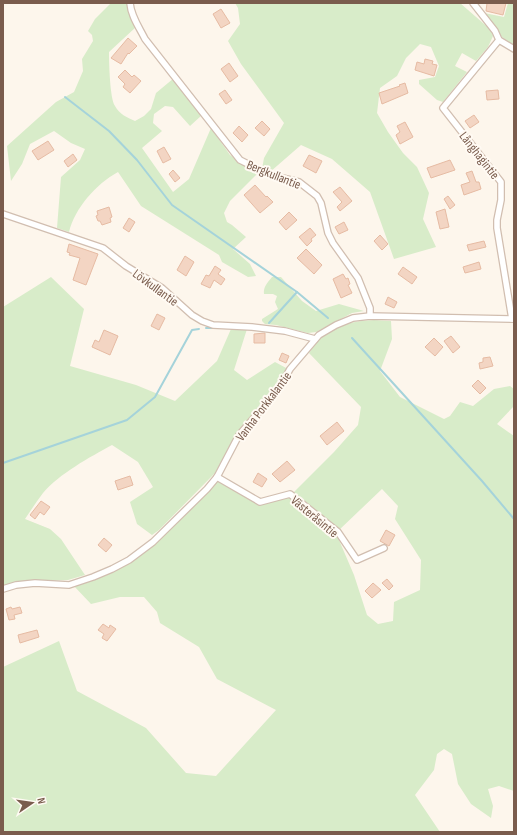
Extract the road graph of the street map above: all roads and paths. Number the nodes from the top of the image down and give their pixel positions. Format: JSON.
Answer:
{"nodes":[{"id":1,"x":130,"y":3,"type":"edge"},
{"id":2,"x":473,"y":3,"type":"edge"},
{"id":3,"x":499,"y":40,"type":"junction"},
{"id":4,"x":514,"y":49,"type":"edge"},
{"id":5,"x":3,"y":214,"type":"edge"},
{"id":6,"x":370,"y":316,"type":"junction"},
{"id":7,"x":513,"y":319,"type":"edge"},
{"id":8,"x":315,"y":340,"type":"junction"},
{"id":9,"x":217,"y":477,"type":"junction"},
{"id":10,"x":384,"y":548,"type":"dead end"},
{"id":11,"x":3,"y":589,"type":"edge"}],
"edges":[{"from":1,"to":6,"type":"street","name":"Bergkullantie"},
{"from":2,"to":3,"type":"street"},
{"from":3,"to":4,"type":"street"},
{"from":3,"to":7,"type":"street","name":"Långhagintie"},
{"from":5,"to":8,"type":"street","name":"Lövkullantie"},
{"from":6,"to":7,"type":"street","name":"Vanha Porkkalantie"},
{"from":6,"to":8,"type":"street","name":"Vanha Porkkalantie"},
{"from":8,"to":9,"type":"street","name":"Vanha Porkkalantie"},
{"from":9,"to":10,"type":"street","name":"Västeråsintie"},
{"from":9,"to":11,"type":"street","name":"Vanha Porkkalantie"}]}
